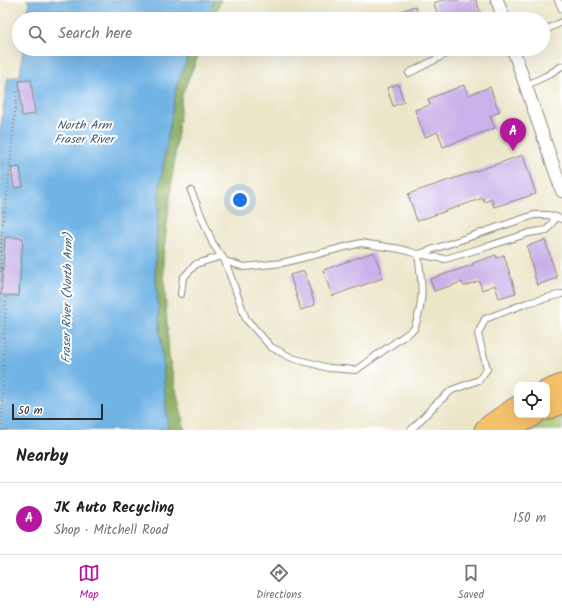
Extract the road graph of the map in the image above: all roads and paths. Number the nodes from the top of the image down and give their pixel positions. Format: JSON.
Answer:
{"nodes":[{"id":1,"x":498,"y":0,"type":"edge"},
{"id":2,"x":558,"y":0,"type":"edge"},
{"id":3,"x":562,"y":9,"type":"edge"},
{"id":4,"x":502,"y":12,"type":"edge"},
{"id":5,"x":562,"y":22,"type":"edge"},
{"id":6,"x":550,"y":28,"type":"edge"},
{"id":7,"x":442,"y":56,"type":"edge"},
{"id":8,"x":517,"y":56,"type":"edge"},
{"id":9,"x":562,"y":66,"type":"edge"},
{"id":10,"x":409,"y":73,"type":"dead end"},
{"id":11,"x":525,"y":86,"type":"junction"},
{"id":12,"x":17,"y":90,"type":"dead end"},
{"id":13,"x":191,"y":191,"type":"dead end"},
{"id":14,"x":562,"y":191,"type":"edge"},
{"id":15,"x":559,"y":218,"type":"edge"},
{"id":16,"x":418,"y":254,"type":"junction"},
{"id":17,"x":224,"y":259,"type":"junction"},
{"id":18,"x":0,"y":271,"type":"edge"},
{"id":19,"x":181,"y":294,"type":"dead end"},
{"id":20,"x":562,"y":294,"type":"edge"},
{"id":21,"x":6,"y":296,"type":"dead end"},
{"id":22,"x":562,"y":385,"type":"edge"},
{"id":23,"x":550,"y":390,"type":"edge"},
{"id":24,"x":562,"y":403,"type":"edge"},
{"id":25,"x":550,"y":407,"type":"edge"},
{"id":26,"x":514,"y":409,"type":"edge"},
{"id":27,"x":529,"y":418,"type":"edge"},
{"id":28,"x":2,"y":430,"type":"edge"},
{"id":29,"x":411,"y":430,"type":"edge"},
{"id":30,"x":485,"y":430,"type":"edge"},
{"id":31,"x":508,"y":430,"type":"edge"}],
"edges":[{"from":1,"to":4,"type":"street"},
{"from":2,"to":3,"type":"lane"},
{"from":5,"to":6,"type":"lane"},
{"from":7,"to":10,"type":"lane"},
{"from":8,"to":11,"type":"street"},
{"from":9,"to":11,"type":"lane"},
{"from":11,"to":14,"type":"street"},
{"from":12,"to":18,"type":"path"},
{"from":13,"to":17,"type":"lane"},
{"from":15,"to":16,"type":"lane"},
{"from":15,"to":16,"type":"lane"},
{"from":16,"to":17,"type":"lane"},
{"from":16,"to":17,"type":"lane"},
{"from":17,"to":19,"type":"lane"},
{"from":20,"to":29,"type":"lane"},
{"from":21,"to":28,"type":"path"},
{"from":22,"to":23,"type":"highway"},
{"from":24,"to":25,"type":"highway"},
{"from":26,"to":30,"type":"highway"},
{"from":27,"to":31,"type":"highway"}]}
